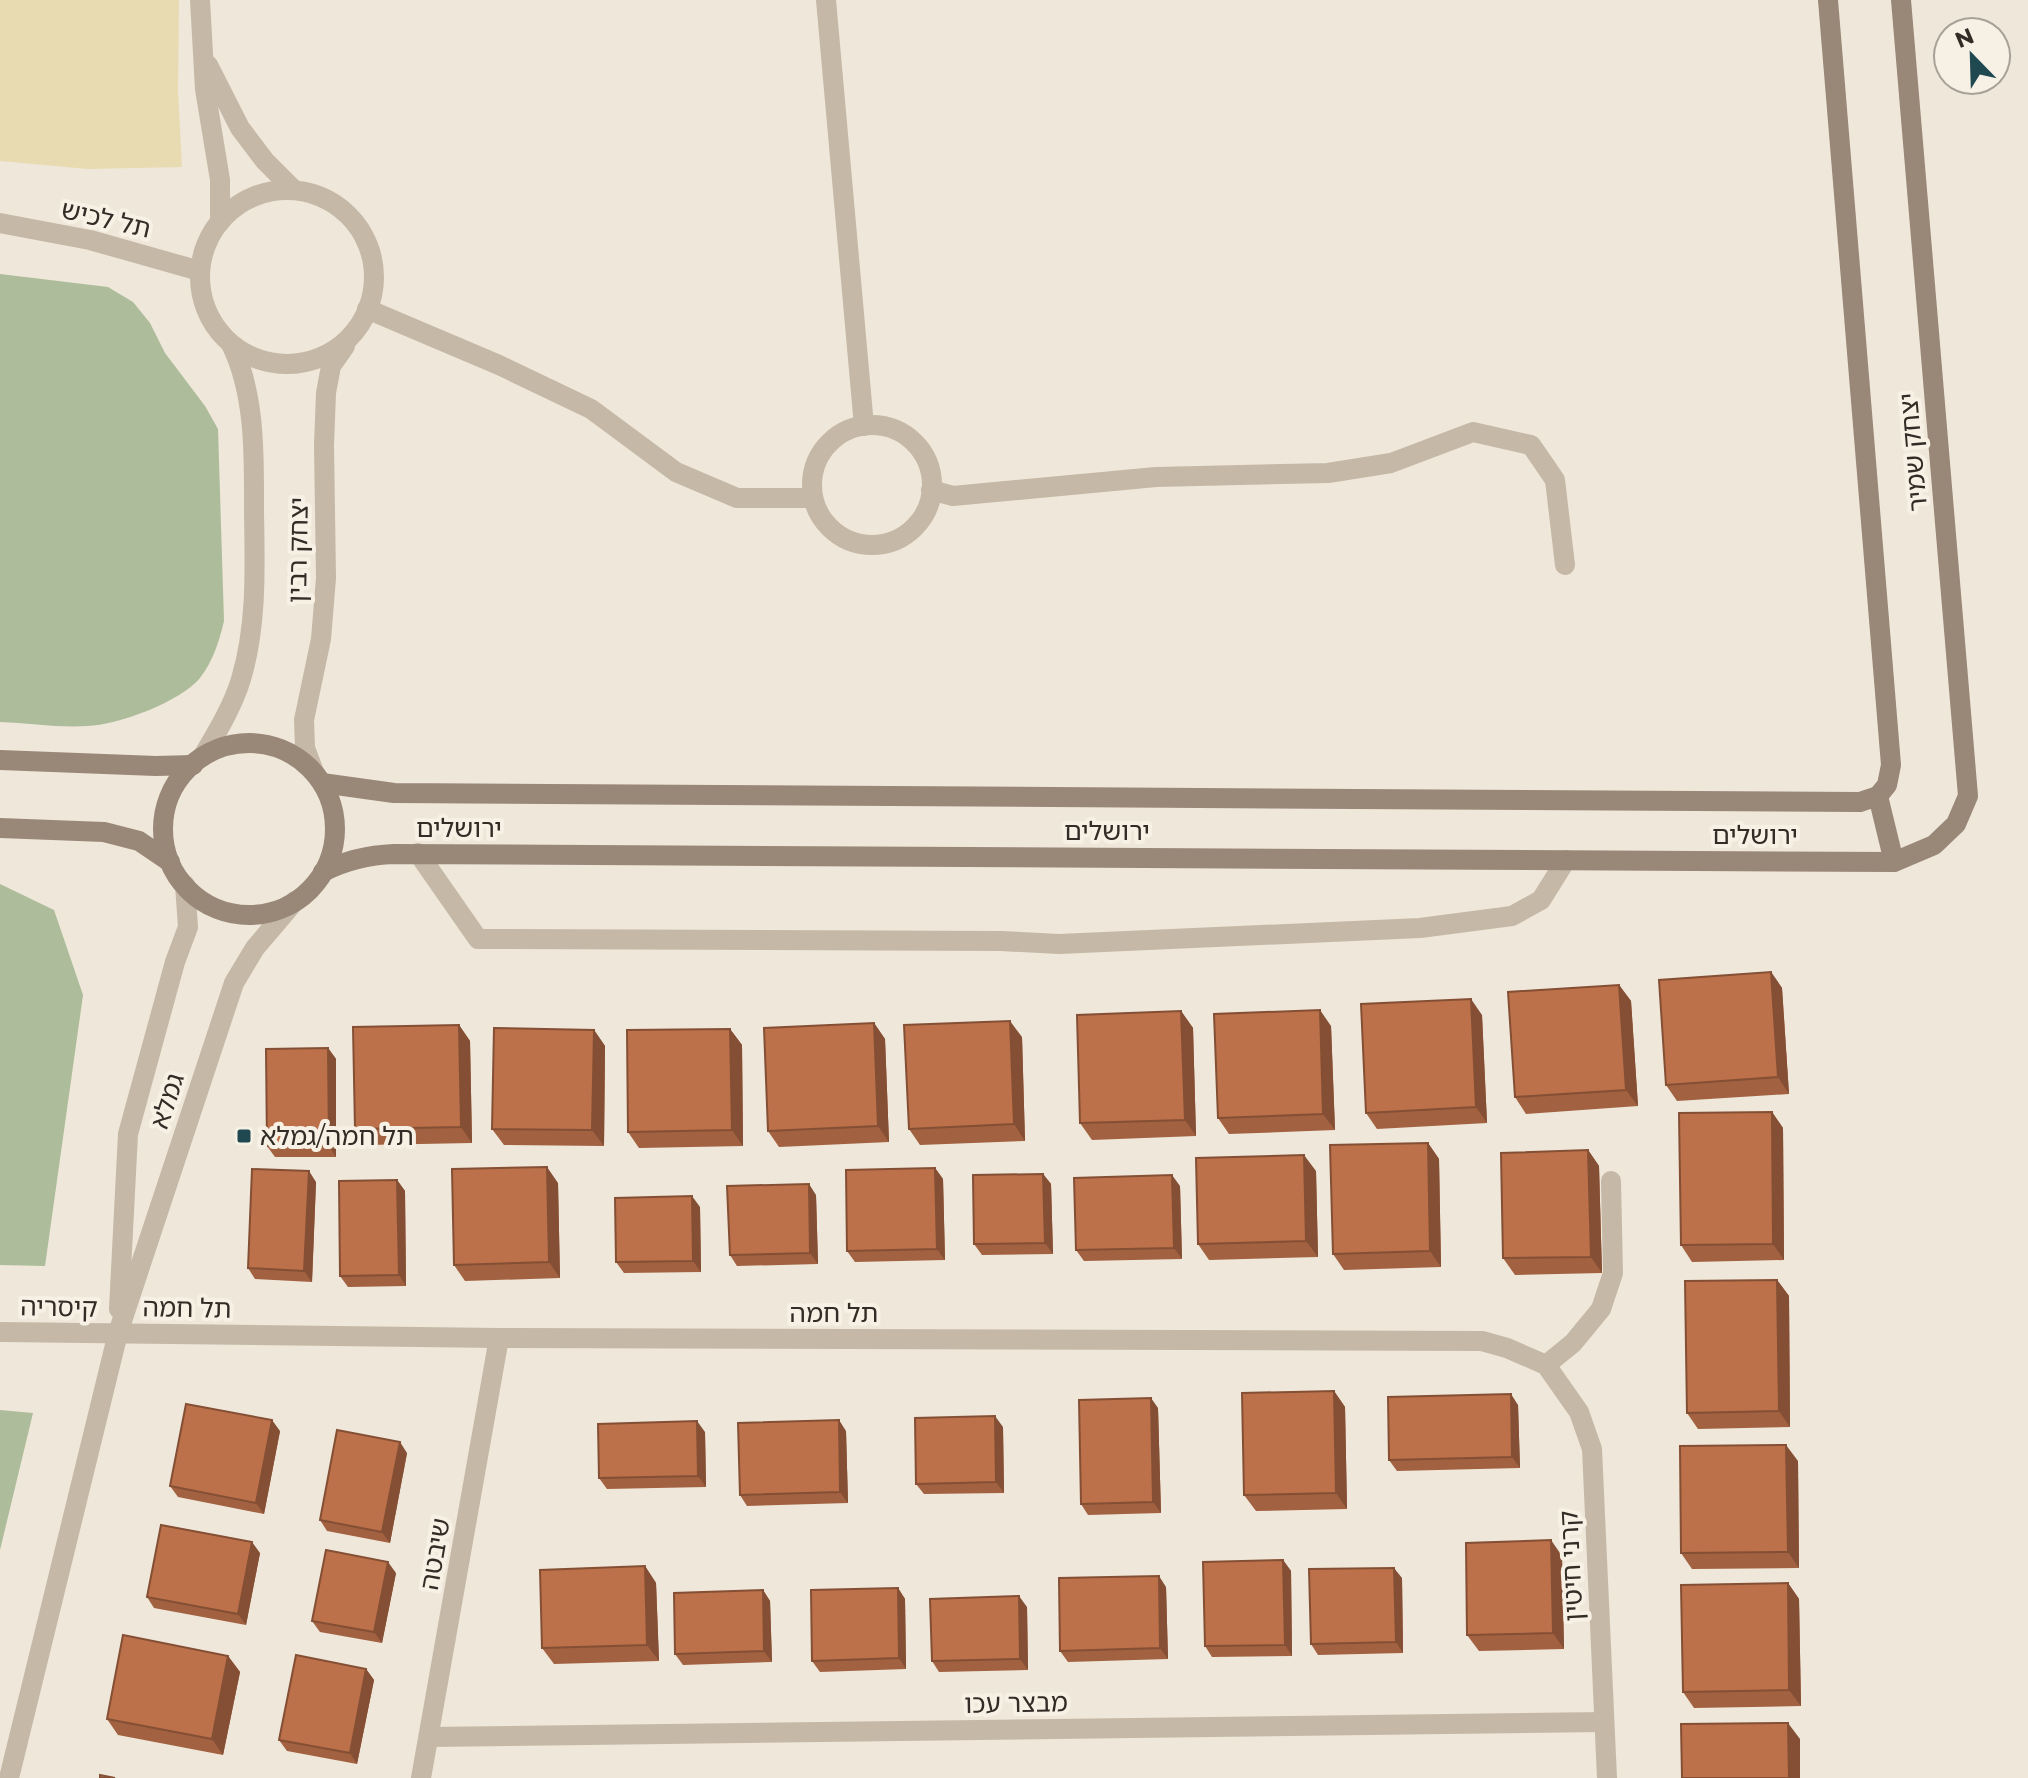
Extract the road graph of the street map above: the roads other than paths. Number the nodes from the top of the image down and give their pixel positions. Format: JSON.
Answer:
{"nodes":[{"id":1,"x":200,"y":0,"type":"edge"},
{"id":2,"x":826,"y":0,"type":"edge"},
{"id":3,"x":1828,"y":0,"type":"edge"},
{"id":4,"x":1901,"y":0,"type":"edge"},
{"id":5,"x":203,"y":54,"type":"junction"},
{"id":6,"x":294,"y":190,"type":"junction"},
{"id":7,"x":220,"y":222,"type":"junction"},
{"id":8,"x":0,"y":223,"type":"edge"},
{"id":9,"x":200,"y":271,"type":"junction"},
{"id":10,"x":367,"y":309,"type":"junction"},
{"id":11,"x":354,"y":332,"type":"junction"},
{"id":12,"x":231,"y":344,"type":"junction"},
{"id":13,"x":864,"y":426,"type":"junction"},
{"id":14,"x":931,"y":490,"type":"junction"},
{"id":15,"x":813,"y":498,"type":"junction"},
{"id":16,"x":1565,"y":565,"type":"dead end"},
{"id":17,"x":0,"y":760,"type":"edge"},
{"id":18,"x":198,"y":761,"type":"junction"},
{"id":19,"x":318,"y":777,"type":"junction"},
{"id":20,"x":1878,"y":796,"type":"junction"},
{"id":21,"x":0,"y":828,"type":"edge"},
{"id":22,"x":418,"y":853,"type":"junction"},
{"id":23,"x":1566,"y":860,"type":"junction"},
{"id":24,"x":170,"y":862,"type":"junction"},
{"id":25,"x":1894,"y":862,"type":"junction"},
{"id":26,"x":323,"y":872,"type":"junction"},
{"id":27,"x":185,"y":885,"type":"junction"},
{"id":28,"x":295,"y":901,"type":"junction"},
{"id":29,"x":1611,"y":1181,"type":"dead end"},
{"id":30,"x":0,"y":1332,"type":"edge"},
{"id":31,"x":118,"y":1333,"type":"junction"},
{"id":32,"x":499,"y":1338,"type":"junction"},
{"id":33,"x":1546,"y":1365,"type":"junction"},
{"id":34,"x":1604,"y":1722,"type":"junction"},
{"id":35,"x":429,"y":1737,"type":"junction"},
{"id":36,"x":9,"y":1778,"type":"edge"},
{"id":37,"x":421,"y":1778,"type":"edge"},
{"id":38,"x":1607,"y":1778,"type":"edge"}],
"edges":[{"from":1,"to":5,"type":"street"},
{"from":2,"to":13,"type":"street"},
{"from":3,"to":20,"type":"main road","name":"יצחק שמיר"},
{"from":4,"to":25,"type":"main road","name":"יצחק שמיר"},
{"from":5,"to":6,"type":"street"},
{"from":5,"to":7,"type":"street"},
{"from":6,"to":7,"type":"street"},
{"from":6,"to":10,"type":"street"},
{"from":7,"to":9,"type":"street"},
{"from":8,"to":9,"type":"street","name":"תל לכיש"},
{"from":9,"to":12,"type":"street"},
{"from":10,"to":11,"type":"street"},
{"from":10,"to":15,"type":"street"},
{"from":11,"to":12,"type":"street"},
{"from":11,"to":19,"type":"street","name":"יצחק רבין"},
{"from":12,"to":18,"type":"street","name":"יצחק רבין"},
{"from":13,"to":14,"type":"street"},
{"from":13,"to":15,"type":"street"},
{"from":14,"to":15,"type":"street"},
{"from":14,"to":16,"type":"street"},
{"from":17,"to":18,"type":"main road"},
{"from":18,"to":19,"type":"main road"},
{"from":18,"to":24,"type":"main road"},
{"from":19,"to":20,"type":"main road","name":"ירושלים"},
{"from":19,"to":26,"type":"main road"},
{"from":20,"to":25,"type":"main road"},
{"from":21,"to":24,"type":"main road"},
{"from":22,"to":23,"type":"main road","name":"ירושלים"},
{"from":22,"to":23,"type":"street"},
{"from":22,"to":26,"type":"main road","name":"ירושלים"},
{"from":23,"to":25,"type":"main road","name":"ירושלים"},
{"from":24,"to":27,"type":"main road"},
{"from":26,"to":28,"type":"main road"},
{"from":27,"to":28,"type":"main road"},
{"from":27,"to":31,"type":"street","name":"גמלא"},
{"from":28,"to":31,"type":"street","name":"גמלא"},
{"from":29,"to":33,"type":"street"},
{"from":30,"to":31,"type":"street","name":"קיסריה"},
{"from":31,"to":32,"type":"street","name":"תל חמה"},
{"from":31,"to":36,"type":"street","name":"גמלא"},
{"from":32,"to":33,"type":"street","name":"תל חמה"},
{"from":32,"to":35,"type":"street","name":"שיבטה"},
{"from":33,"to":34,"type":"street","name":"קרני חיטין"},
{"from":34,"to":35,"type":"street","name":"מבצר עכו"},
{"from":34,"to":38,"type":"street","name":"קרני חיטין"},
{"from":35,"to":37,"type":"street","name":"שיבטה"}]}
